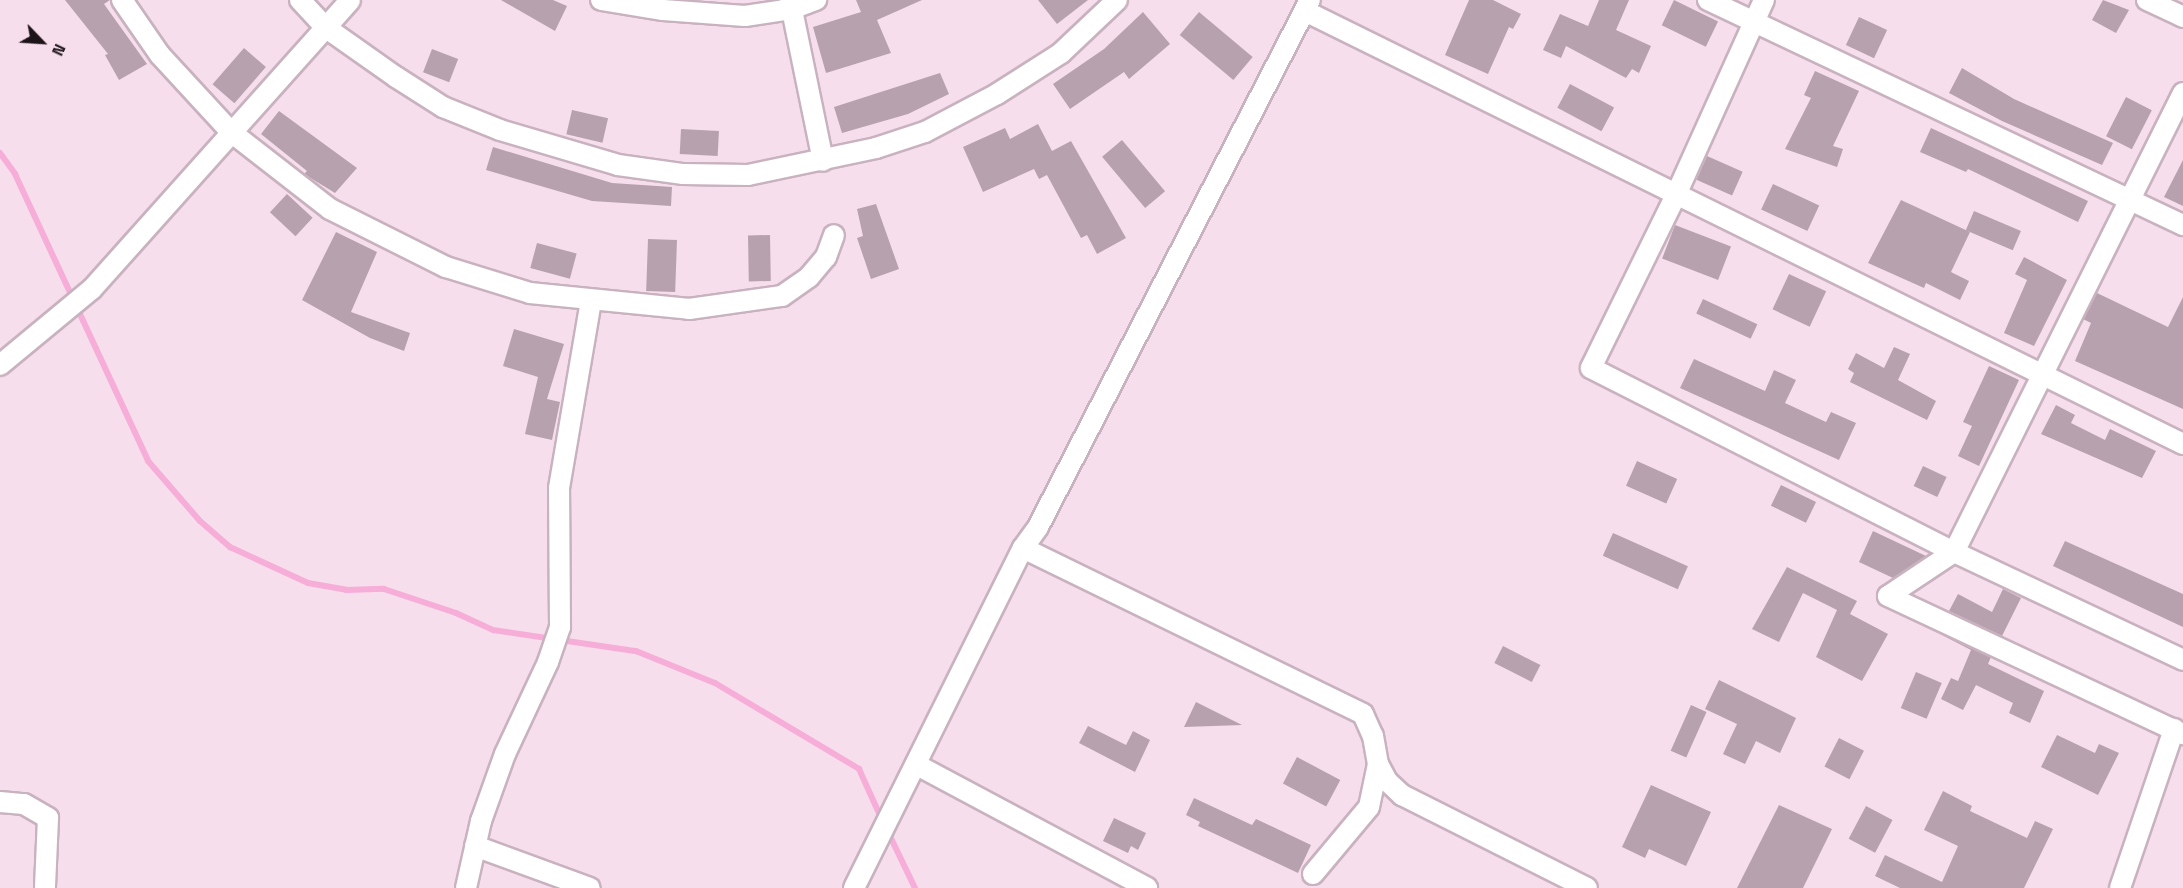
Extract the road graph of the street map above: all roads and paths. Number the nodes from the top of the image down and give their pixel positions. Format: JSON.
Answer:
{"nodes":[{"id":1,"x":122,"y":0,"type":"edge"},
{"id":2,"x":300,"y":0,"type":"edge"},
{"id":3,"x":350,"y":0,"type":"edge"},
{"id":4,"x":601,"y":0,"type":"edge"},
{"id":5,"x":816,"y":0,"type":"edge"},
{"id":6,"x":1117,"y":0,"type":"edge"},
{"id":7,"x":1708,"y":0,"type":"edge"},
{"id":8,"x":1764,"y":0,"type":"edge"},
{"id":9,"x":2147,"y":0,"type":"edge"},
{"id":10,"x":791,"y":5,"type":"edge"},
{"id":11,"x":1307,"y":5,"type":"edge"},
{"id":12,"x":2183,"y":17,"type":"edge"},
{"id":13,"x":1753,"y":22,"type":"junction"},
{"id":14,"x":325,"y":27,"type":"junction"},
{"id":15,"x":2183,"y":93,"type":"edge"},
{"id":16,"x":231,"y":132,"type":"junction"},
{"id":17,"x":823,"y":161,"type":"junction"},
{"id":18,"x":1677,"y":193,"type":"junction"},
{"id":19,"x":2129,"y":198,"type":"junction"},
{"id":20,"x":2183,"y":225,"type":"edge"},
{"id":21,"x":834,"y":235,"type":"dead end"},
{"id":22,"x":591,"y":301,"type":"junction"},
{"id":23,"x":2,"y":362,"type":"edge"},
{"id":24,"x":2042,"y":377,"type":"junction"},
{"id":25,"x":2183,"y":444,"type":"edge"},
{"id":26,"x":1023,"y":548,"type":"junction"},
{"id":27,"x":1953,"y":552,"type":"junction"},
{"id":28,"x":2183,"y":660,"type":"edge"},
{"id":29,"x":2179,"y":732,"type":"edge"},
{"id":30,"x":1378,"y":764,"type":"junction"},
{"id":31,"x":917,"y":765,"type":"junction"},
{"id":32,"x":0,"y":802,"type":"edge"},
{"id":33,"x":475,"y":846,"type":"junction"},
{"id":34,"x":1313,"y":874,"type":"dead end"},
{"id":35,"x":45,"y":888,"type":"edge"},
{"id":36,"x":466,"y":888,"type":"edge"},
{"id":37,"x":590,"y":888,"type":"edge"},
{"id":38,"x":854,"y":888,"type":"edge"},
{"id":39,"x":1147,"y":888,"type":"edge"},
{"id":40,"x":1587,"y":888,"type":"edge"},
{"id":41,"x":2120,"y":888,"type":"edge"}],
"edges":[{"from":1,"to":16,"type":"street"},
{"from":2,"to":14,"type":"street"},
{"from":3,"to":14,"type":"street"},
{"from":4,"to":10,"type":"street"},
{"from":5,"to":10,"type":"street"},
{"from":6,"to":17,"type":"street"},
{"from":7,"to":13,"type":"street"},
{"from":8,"to":13,"type":"street"},
{"from":9,"to":12,"type":"street"},
{"from":10,"to":17,"type":"street"},
{"from":11,"to":18,"type":"street"},
{"from":11,"to":26,"type":"street"},
{"from":13,"to":18,"type":"street"},
{"from":13,"to":19,"type":"street"},
{"from":14,"to":16,"type":"street"},
{"from":14,"to":17,"type":"street"},
{"from":15,"to":19,"type":"street"},
{"from":16,"to":22,"type":"street"},
{"from":16,"to":23,"type":"street"},
{"from":18,"to":24,"type":"street"},
{"from":18,"to":27,"type":"street"},
{"from":19,"to":20,"type":"street"},
{"from":19,"to":24,"type":"street"},
{"from":21,"to":22,"type":"street"},
{"from":22,"to":33,"type":"street"},
{"from":24,"to":25,"type":"street"},
{"from":24,"to":27,"type":"street"},
{"from":26,"to":30,"type":"street"},
{"from":26,"to":31,"type":"street"},
{"from":27,"to":28,"type":"street"},
{"from":27,"to":29,"type":"street"},
{"from":29,"to":41,"type":"street"},
{"from":30,"to":34,"type":"street"},
{"from":30,"to":40,"type":"street"},
{"from":31,"to":38,"type":"street"},
{"from":31,"to":39,"type":"street"},
{"from":32,"to":35,"type":"street"},
{"from":33,"to":36,"type":"street"},
{"from":33,"to":37,"type":"street"}]}
